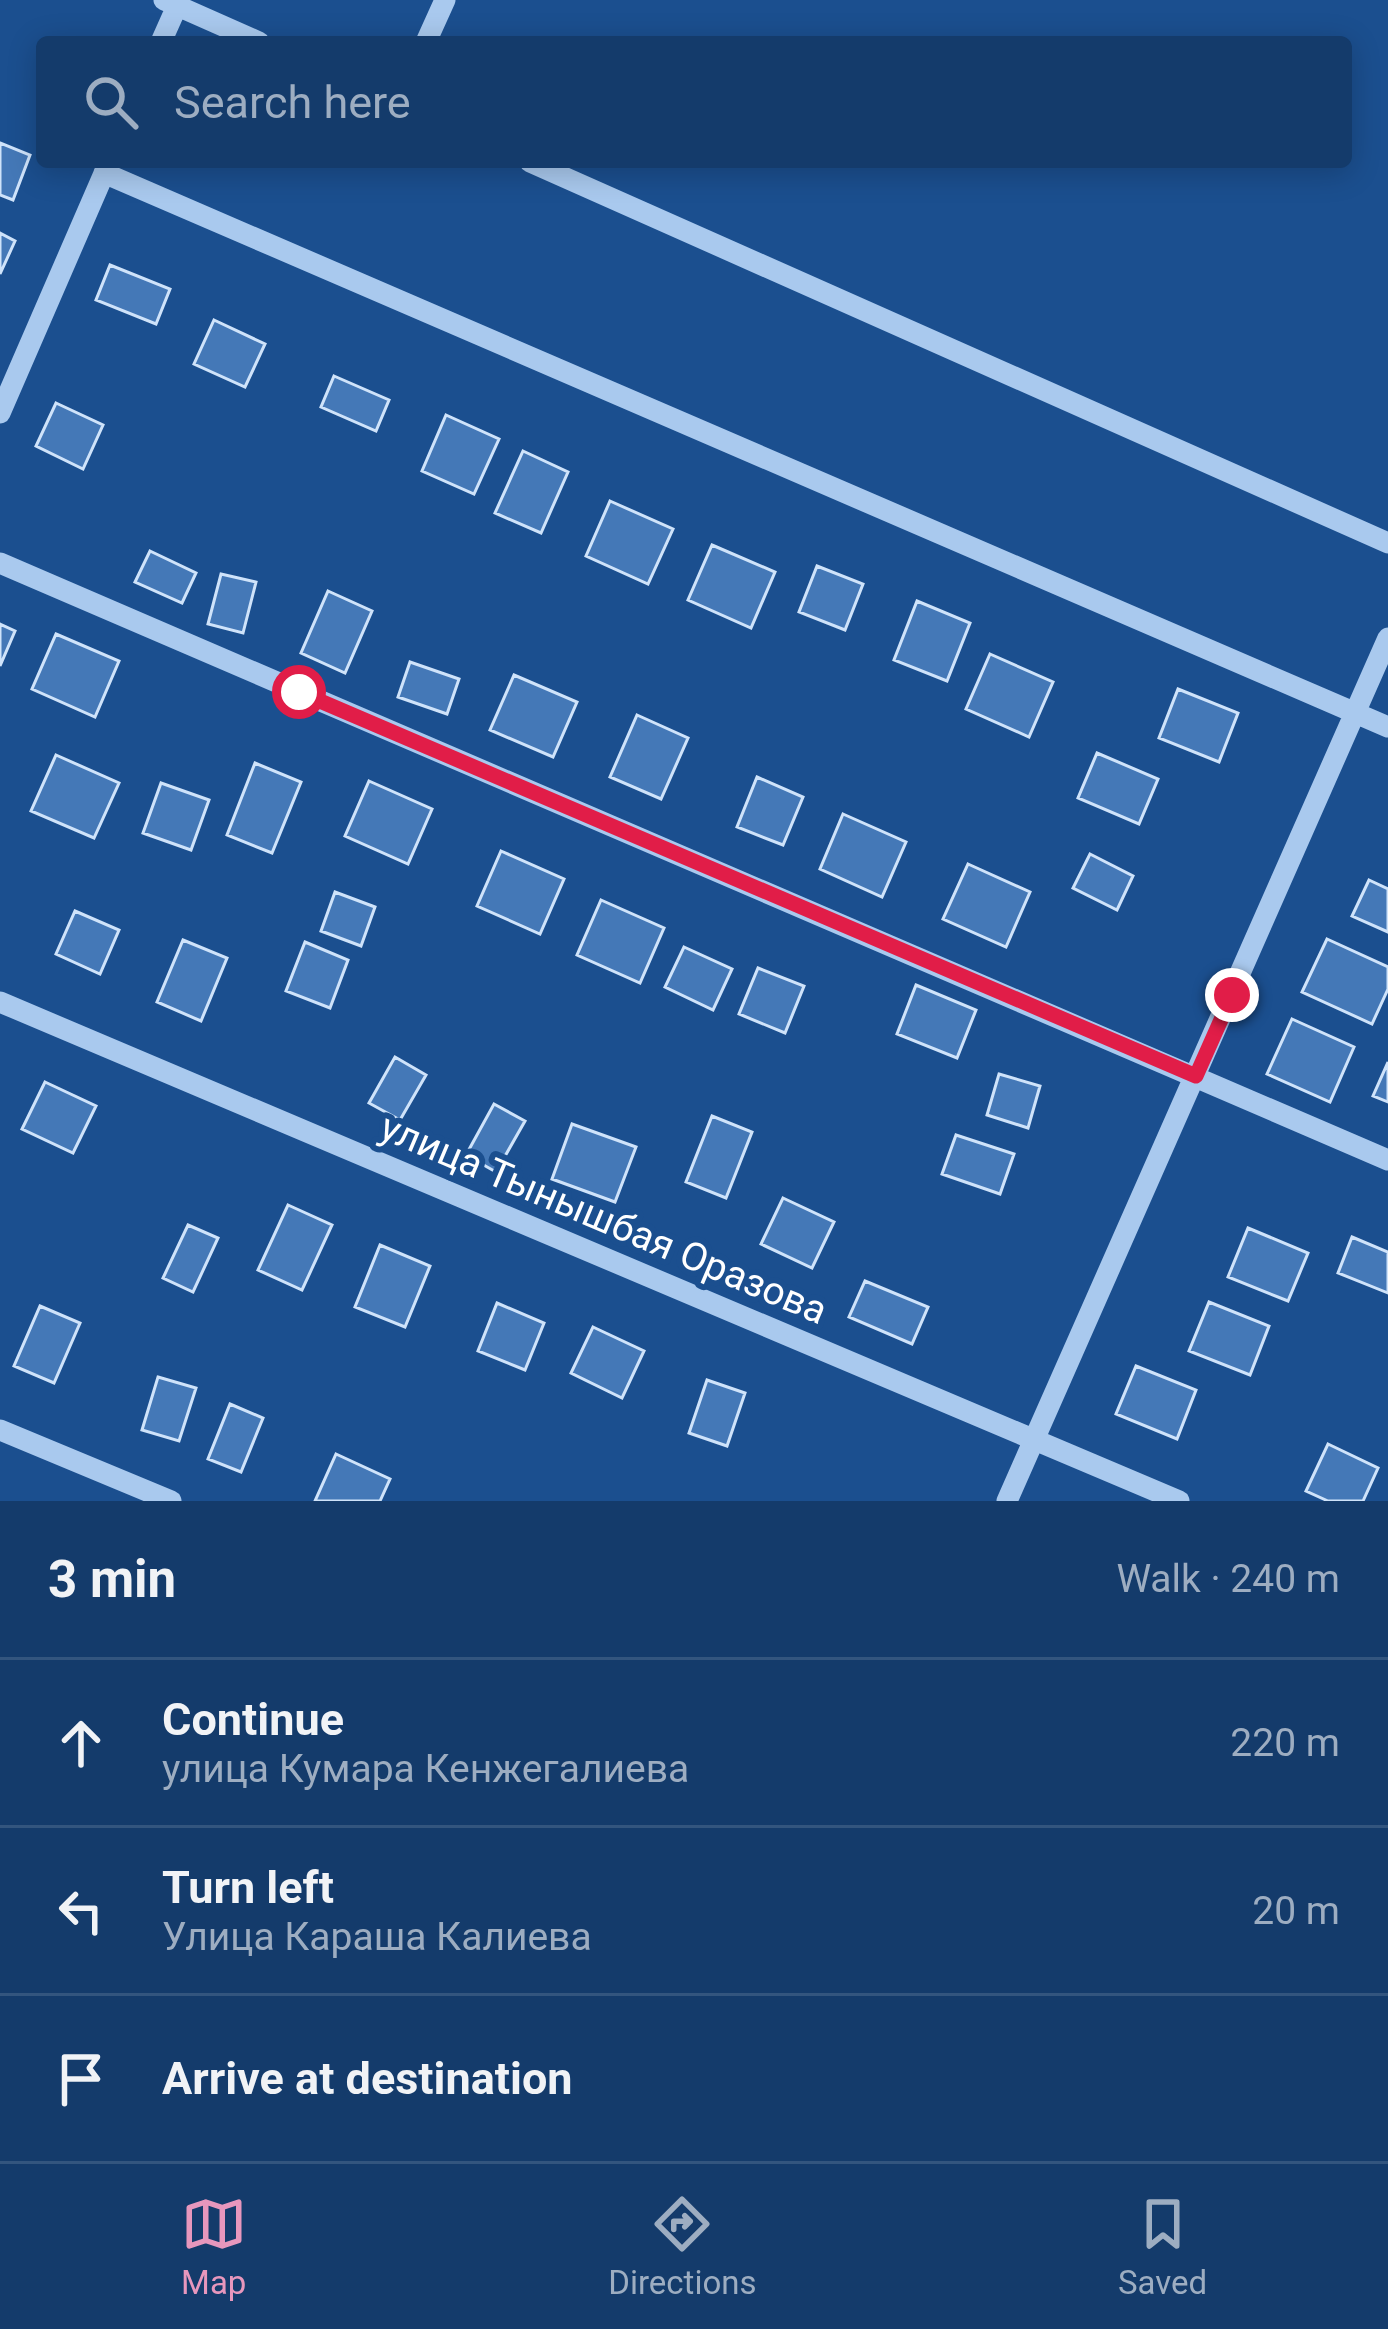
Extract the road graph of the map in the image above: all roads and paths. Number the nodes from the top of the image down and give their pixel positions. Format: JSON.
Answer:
{"nodes":[{"id":1,"x":445,"y":0,"type":"edge"},
{"id":2,"x":170,"y":3,"type":"edge"},
{"id":3,"x":162,"y":36,"type":"edge"},
{"id":4,"x":245,"y":36,"type":"edge"},
{"id":5,"x":429,"y":36,"type":"edge"},
{"id":6,"x":107,"y":168,"type":"edge"},
{"id":7,"x":109,"y":168,"type":"edge"},
{"id":8,"x":544,"y":168,"type":"edge"},
{"id":9,"x":0,"y":413,"type":"edge"},
{"id":10,"x":1388,"y":542,"type":"edge"},
{"id":11,"x":0,"y":563,"type":"edge"},
{"id":12,"x":1388,"y":638,"type":"edge"},
{"id":13,"x":1356,"y":713,"type":"junction"},
{"id":14,"x":1388,"y":727,"type":"edge"},
{"id":15,"x":0,"y":1002,"type":"edge"},
{"id":16,"x":1196,"y":1076,"type":"junction"},
{"id":17,"x":1388,"y":1160,"type":"edge"},
{"id":18,"x":0,"y":1430,"type":"edge"},
{"id":19,"x":1034,"y":1439,"type":"junction"},
{"id":20,"x":171,"y":1501,"type":"edge"},
{"id":21,"x":1007,"y":1501,"type":"edge"},
{"id":22,"x":1179,"y":1501,"type":"edge"}],
"edges":[{"from":1,"to":5,"type":"street"},
{"from":2,"to":3,"type":"street"},
{"from":2,"to":4,"type":"street"},
{"from":6,"to":9,"type":"street"},
{"from":7,"to":13,"type":"street"},
{"from":8,"to":10,"type":"street"},
{"from":11,"to":16,"type":"street"},
{"from":12,"to":13,"type":"street"},
{"from":13,"to":14,"type":"street"},
{"from":13,"to":16,"type":"street"},
{"from":15,"to":19,"type":"street","name":"улица Тынышбая Оразова"},
{"from":16,"to":17,"type":"street"},
{"from":16,"to":19,"type":"street"},
{"from":18,"to":20,"type":"street"},
{"from":19,"to":21,"type":"street"},
{"from":19,"to":22,"type":"street","name":"улица Тынышбая Оразова"}]}
